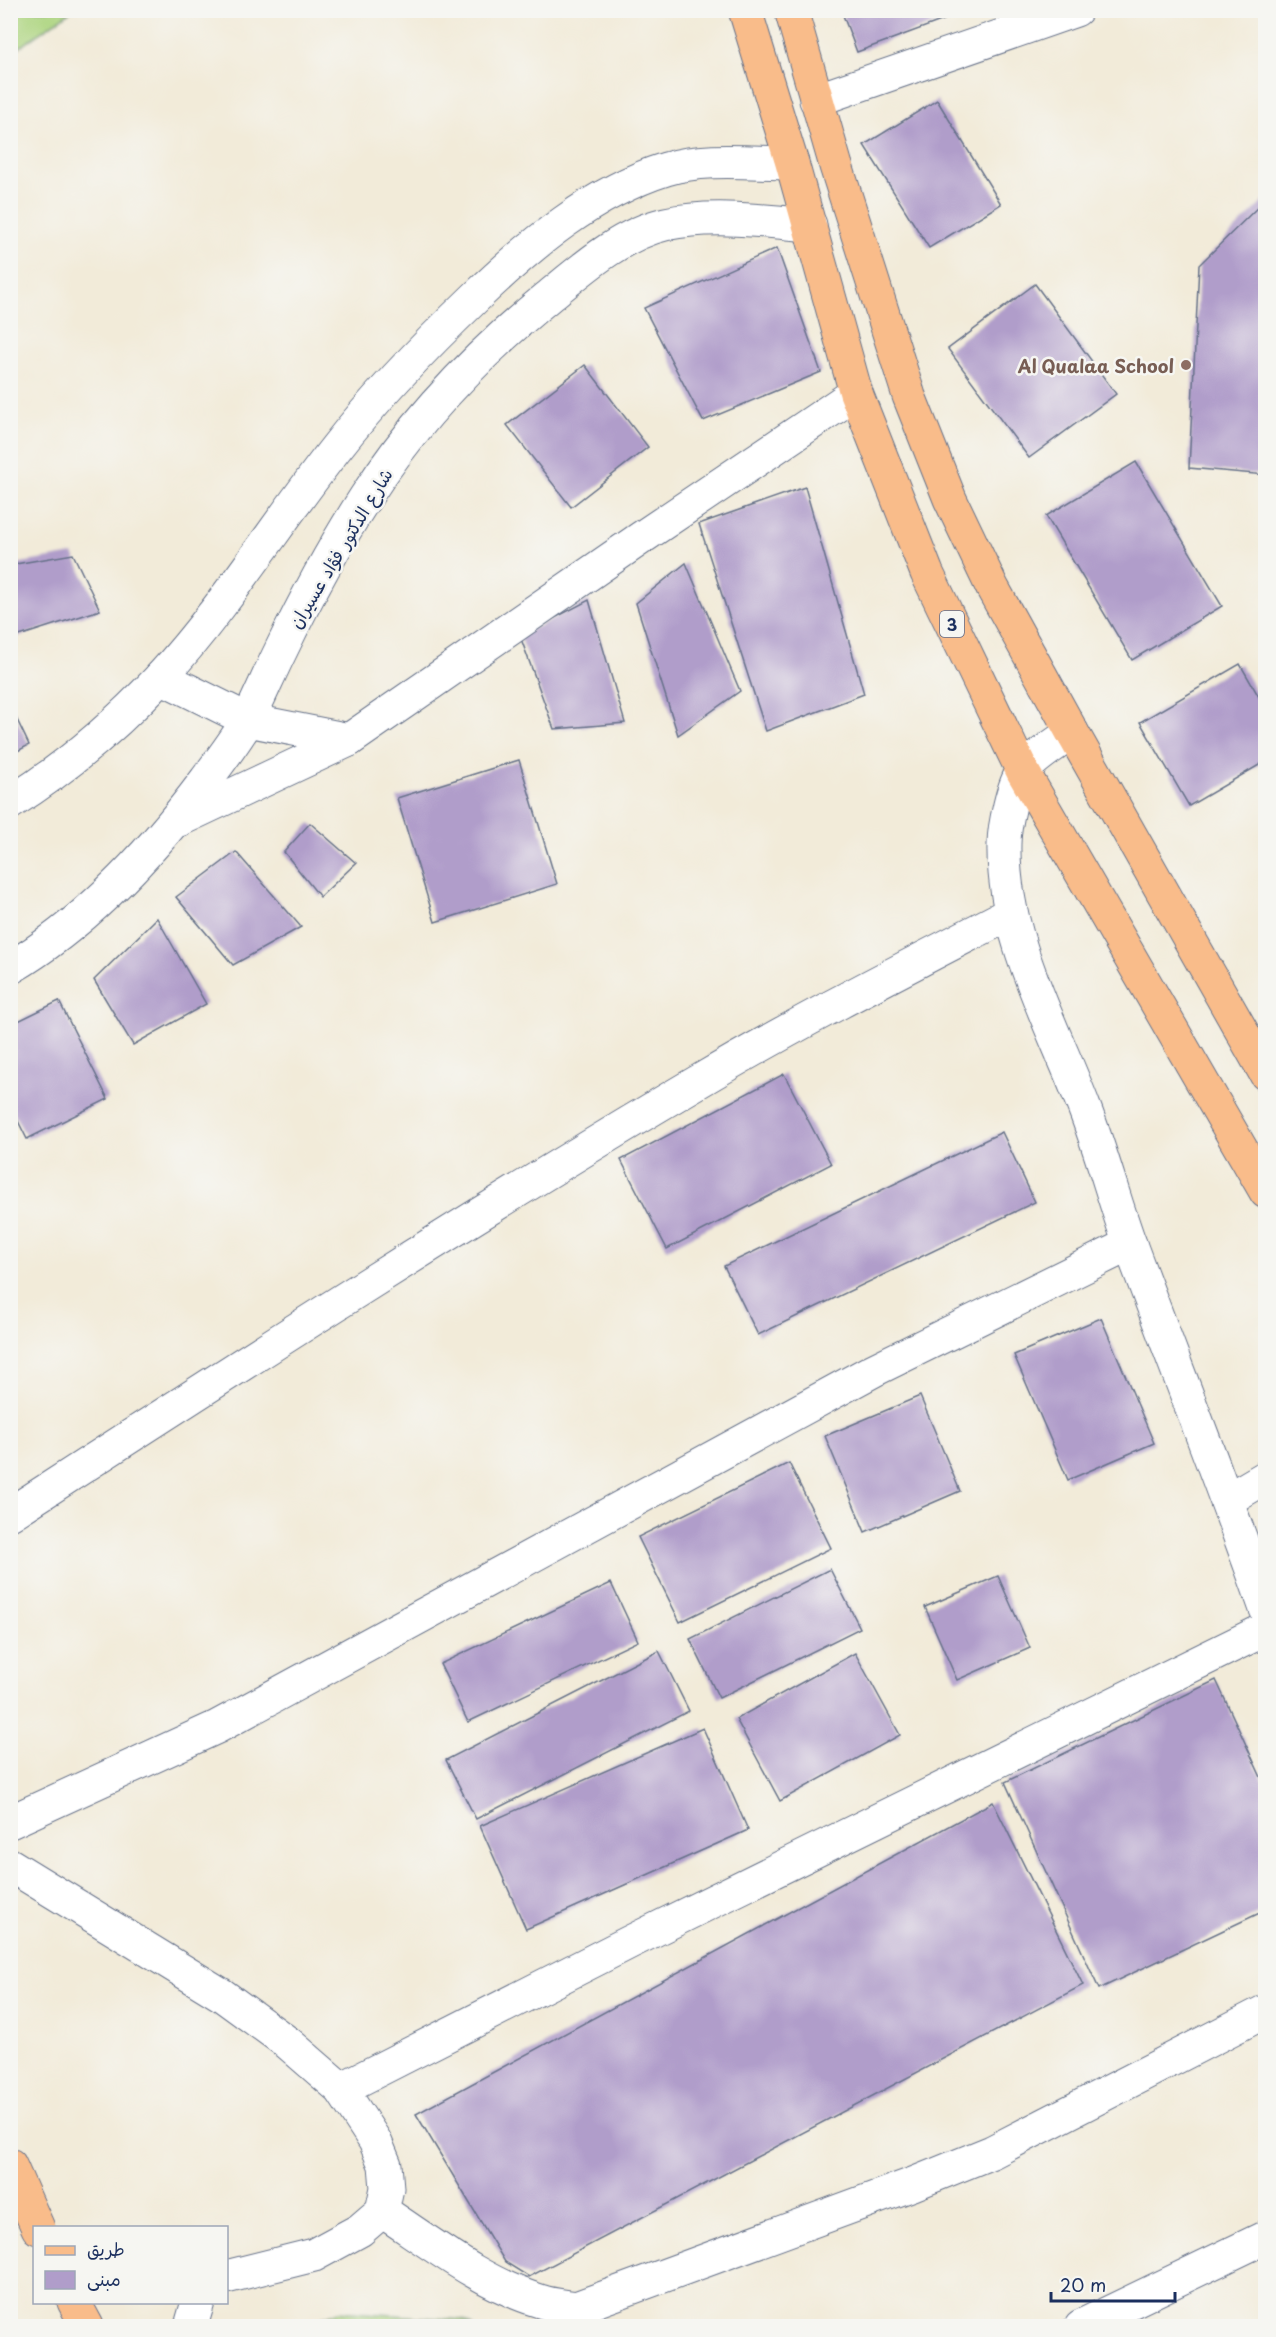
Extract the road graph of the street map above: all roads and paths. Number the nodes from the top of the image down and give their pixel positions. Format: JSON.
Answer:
{"nodes":[{"id":1,"x":745,"y":10,"type":"edge"},
{"id":2,"x":791,"y":10,"type":"edge"},
{"id":3,"x":1076,"y":10,"type":"edge"},
{"id":4,"x":816,"y":100,"type":"junction"},
{"id":5,"x":792,"y":164,"type":"junction"},
{"id":6,"x":810,"y":225,"type":"junction"},
{"id":7,"x":856,"y":393,"type":"junction"},
{"id":8,"x":161,"y":676,"type":"junction"},
{"id":9,"x":248,"y":720,"type":"junction"},
{"id":10,"x":1072,"y":732,"type":"junction"},
{"id":11,"x":349,"y":740,"type":"junction"},
{"id":12,"x":1023,"y":772,"type":"junction"},
{"id":13,"x":10,"y":803,"type":"edge"},
{"id":14,"x":174,"y":823,"type":"junction"},
{"id":15,"x":1011,"y":913,"type":"junction"},
{"id":16,"x":14,"y":958,"type":"edge"},
{"id":17,"x":1266,"y":1074,"type":"edge"},
{"id":18,"x":1266,"y":1192,"type":"edge"},
{"id":19,"x":1130,"y":1244,"type":"junction"},
{"id":20,"x":1266,"y":1477,"type":"edge"},
{"id":21,"x":1227,"y":1500,"type":"junction"},
{"id":22,"x":10,"y":1514,"type":"edge"},
{"id":23,"x":1266,"y":1609,"type":"edge"},
{"id":24,"x":1266,"y":1629,"type":"edge"},
{"id":25,"x":10,"y":1822,"type":"edge"},
{"id":26,"x":10,"y":1865,"type":"edge"},
{"id":27,"x":1266,"y":2011,"type":"edge"},
{"id":28,"x":341,"y":2089,"type":"junction"},
{"id":29,"x":10,"y":2165,"type":"edge"},
{"id":30,"x":382,"y":2211,"type":"junction"},
{"id":31,"x":37,"y":2226,"type":"edge"},
{"id":32,"x":1266,"y":2237,"type":"edge"},
{"id":33,"x":228,"y":2276,"type":"edge"},
{"id":34,"x":75,"y":2304,"type":"edge"},
{"id":35,"x":197,"y":2304,"type":"edge"},
{"id":36,"x":580,"y":2317,"type":"edge"},
{"id":37,"x":87,"y":2326,"type":"edge"},
{"id":38,"x":191,"y":2326,"type":"edge"},
{"id":39,"x":1080,"y":2326,"type":"edge"}],
"edges":[{"from":1,"to":5,"type":"main road","number":"3"},
{"from":2,"to":4,"type":"main road"},
{"from":3,"to":4,"type":"street"},
{"from":4,"to":10,"type":"main road"},
{"from":5,"to":6,"type":"main road","number":"3"},
{"from":5,"to":8,"type":"street"},
{"from":6,"to":7,"type":"main road","number":"3"},
{"from":6,"to":9,"type":"street","name":"شارع الدكتور فؤاد عسيران"},
{"from":7,"to":11,"type":"street"},
{"from":7,"to":12,"type":"main road","number":"3"},
{"from":8,"to":9,"type":"street"},
{"from":8,"to":13,"type":"street"},
{"from":9,"to":11,"type":"street"},
{"from":9,"to":14,"type":"street","name":"شارع الدكتور فؤاد عسيران"},
{"from":10,"to":12,"type":"street"},
{"from":10,"to":17,"type":"main road"},
{"from":11,"to":14,"type":"street"},
{"from":12,"to":15,"type":"street"},
{"from":12,"to":18,"type":"main road","number":"3"},
{"from":14,"to":16,"type":"street","name":"شارع الدكتور فؤاد عسيران"},
{"from":15,"to":19,"type":"street"},
{"from":15,"to":22,"type":"street"},
{"from":19,"to":21,"type":"street"},
{"from":19,"to":25,"type":"street"},
{"from":20,"to":21,"type":"street"},
{"from":21,"to":23,"type":"street"},
{"from":24,"to":28,"type":"street"},
{"from":26,"to":28,"type":"street"},
{"from":27,"to":36,"type":"street"},
{"from":28,"to":30,"type":"street"},
{"from":29,"to":31,"type":"main road"},
{"from":30,"to":33,"type":"street"},
{"from":30,"to":36,"type":"street"},
{"from":32,"to":39,"type":"street"},
{"from":34,"to":37,"type":"main road"},
{"from":35,"to":38,"type":"street"}]}
